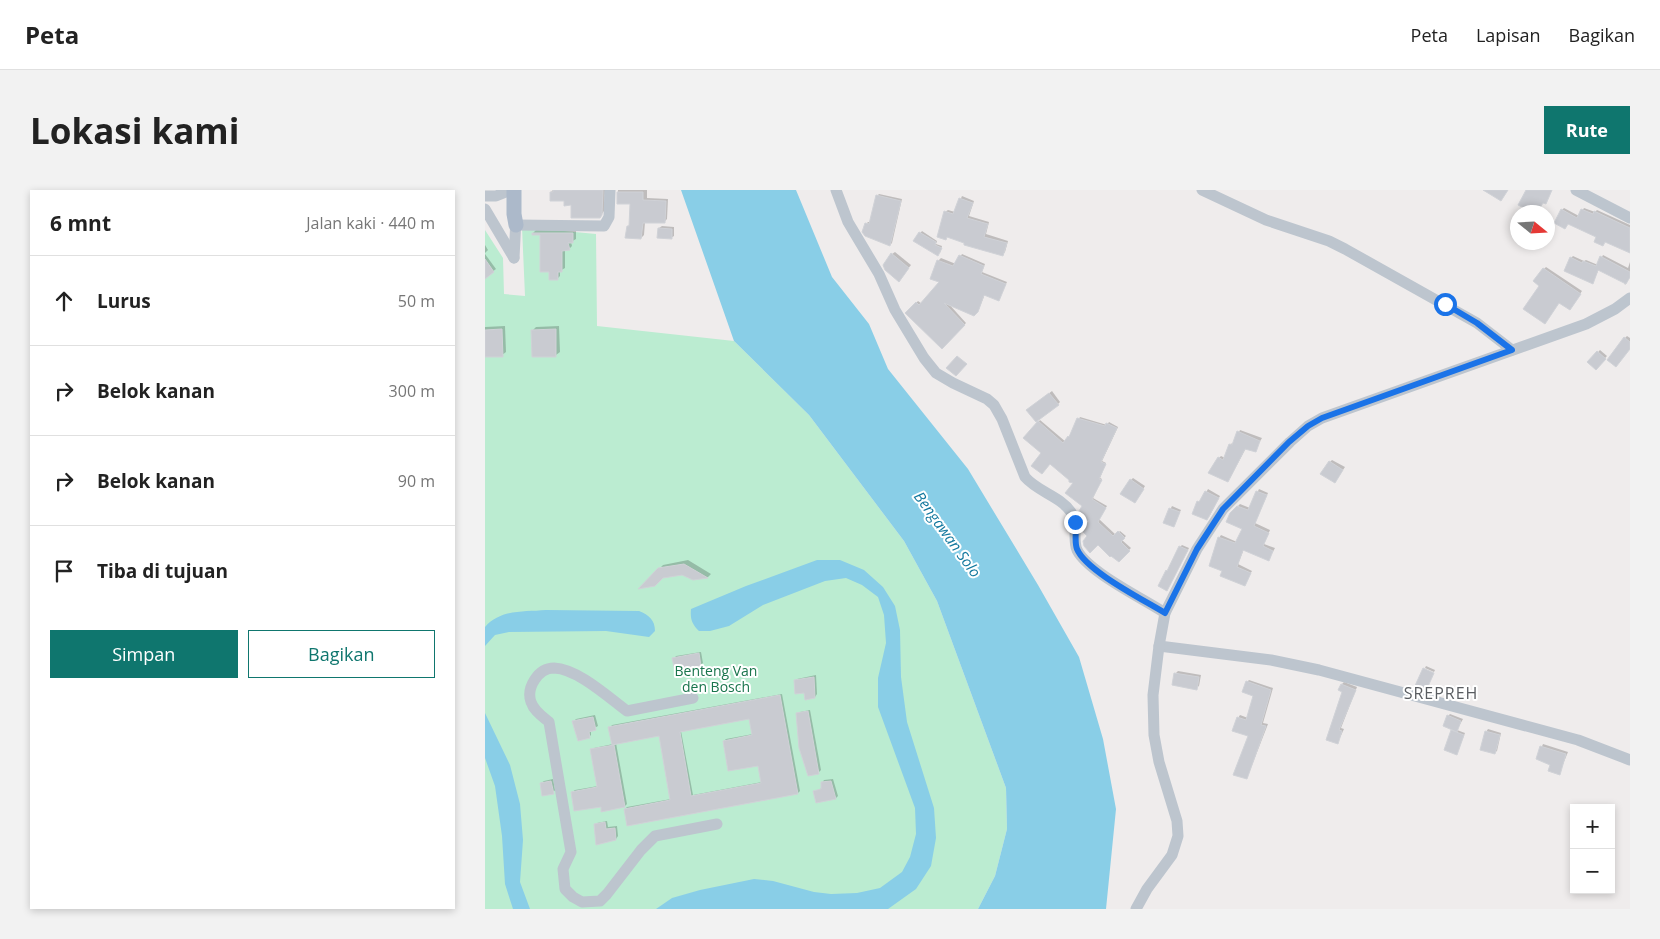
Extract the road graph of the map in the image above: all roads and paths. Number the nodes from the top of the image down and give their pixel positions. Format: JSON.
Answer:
{"nodes":[{"id":1,"x":513,"y":190,"type":"edge"},
{"id":2,"x":610,"y":190,"type":"edge"},
{"id":3,"x":836,"y":190,"type":"edge"},
{"id":4,"x":1202,"y":190,"type":"edge"},
{"id":5,"x":1576,"y":190,"type":"edge"},
{"id":6,"x":485,"y":196,"type":"edge"},
{"id":7,"x":485,"y":209,"type":"edge"},
{"id":8,"x":1630,"y":218,"type":"edge"},
{"id":9,"x":517,"y":225,"type":"junction"},
{"id":10,"x":1630,"y":298,"type":"edge"},
{"id":11,"x":1512,"y":350,"type":"junction"},
{"id":12,"x":1165,"y":613,"type":"junction"},
{"id":13,"x":1159,"y":646,"type":"junction"},
{"id":14,"x":693,"y":698,"type":"dead end"},
{"id":15,"x":1630,"y":760,"type":"edge"},
{"id":16,"x":717,"y":824,"type":"dead end"},
{"id":17,"x":1136,"y":909,"type":"edge"}],
"edges":[{"from":1,"to":6,"type":"street"},
{"from":1,"to":9,"type":"main road"},
{"from":2,"to":9,"type":"street"},
{"from":3,"to":12,"type":"street"},
{"from":4,"to":11,"type":"street"},
{"from":5,"to":8,"type":"street"},
{"from":7,"to":9,"type":"street"},
{"from":10,"to":11,"type":"street"},
{"from":11,"to":12,"type":"street"},
{"from":12,"to":13,"type":"street"},
{"from":13,"to":15,"type":"street"},
{"from":13,"to":17,"type":"street"},
{"from":14,"to":16,"type":"street"}]}
